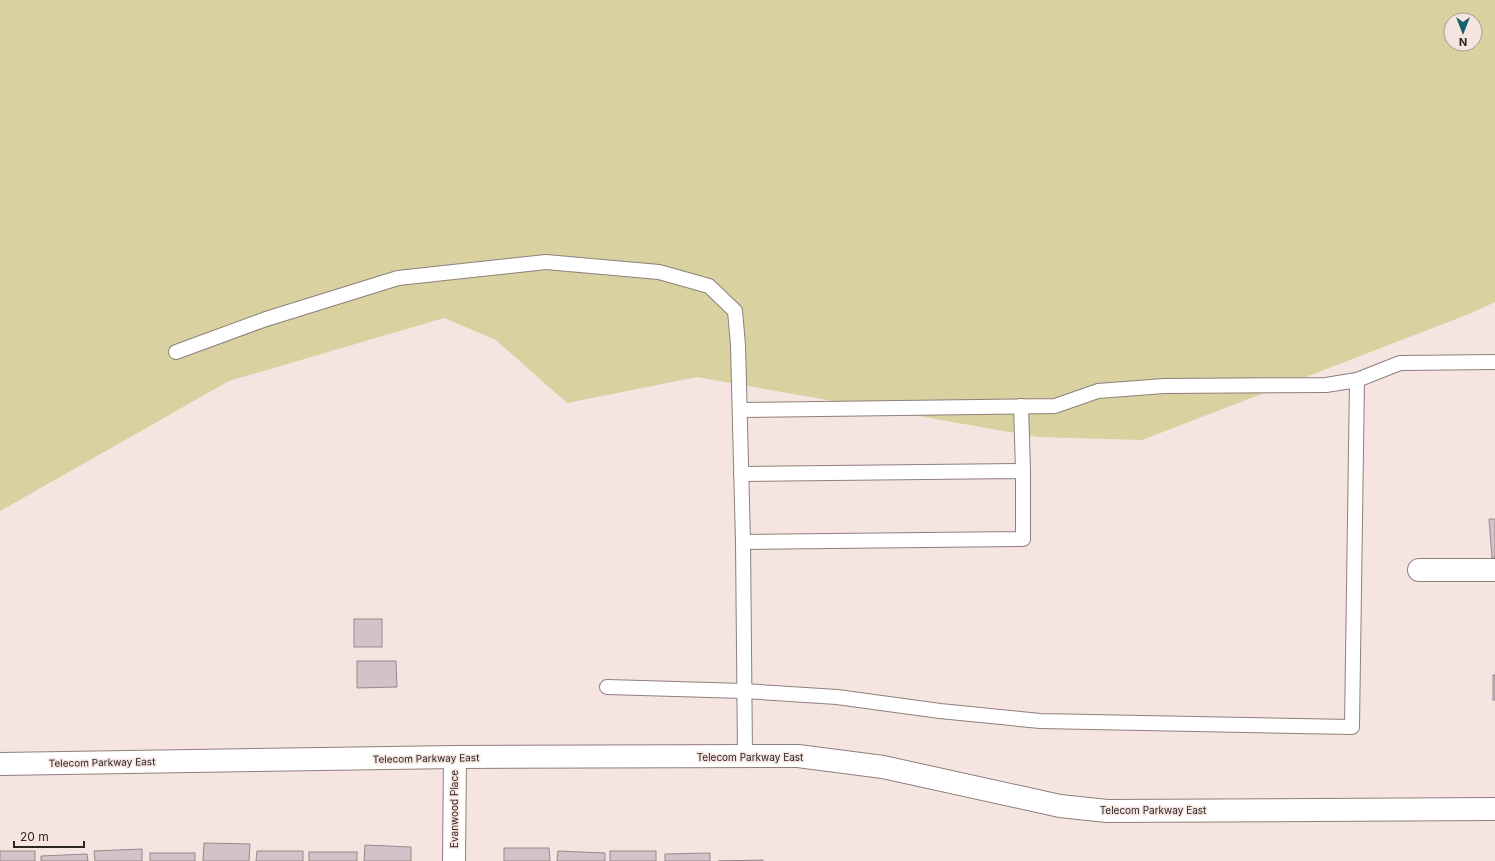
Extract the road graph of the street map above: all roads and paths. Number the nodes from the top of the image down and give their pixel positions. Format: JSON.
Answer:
{"nodes":[{"id":1,"x":176,"y":352,"type":"dead end"},
{"id":2,"x":1495,"y":362,"type":"edge"},
{"id":3,"x":1356,"y":380,"type":"junction"},
{"id":4,"x":1021,"y":406,"type":"junction"},
{"id":5,"x":740,"y":410,"type":"junction"},
{"id":6,"x":1023,"y":471,"type":"junction"},
{"id":7,"x":741,"y":474,"type":"junction"},
{"id":8,"x":743,"y":542,"type":"junction"},
{"id":9,"x":1419,"y":570,"type":"dead end"},
{"id":10,"x":1495,"y":570,"type":"edge"},
{"id":11,"x":607,"y":687,"type":"dead end"},
{"id":12,"x":744,"y":691,"type":"junction"},
{"id":13,"x":745,"y":756,"type":"junction"},
{"id":14,"x":454,"y":757,"type":"junction"},
{"id":15,"x":0,"y":764,"type":"edge"},
{"id":16,"x":1495,"y":809,"type":"edge"},
{"id":17,"x":454,"y":861,"type":"edge"}],
"edges":[{"from":1,"to":5,"type":"lane"},
{"from":2,"to":3,"type":"lane"},
{"from":3,"to":4,"type":"lane"},
{"from":3,"to":12,"type":"lane"},
{"from":4,"to":5,"type":"lane"},
{"from":4,"to":6,"type":"lane"},
{"from":5,"to":7,"type":"lane"},
{"from":6,"to":7,"type":"lane"},
{"from":6,"to":8,"type":"lane"},
{"from":7,"to":8,"type":"lane"},
{"from":8,"to":12,"type":"lane"},
{"from":9,"to":10,"type":"street"},
{"from":11,"to":12,"type":"lane"},
{"from":12,"to":13,"type":"lane"},
{"from":13,"to":14,"type":"street","name":"Telecom Parkway East"},
{"from":13,"to":16,"type":"street","name":"Telecom Parkway East"},
{"from":14,"to":15,"type":"street","name":"Telecom Parkway East"},
{"from":14,"to":17,"type":"street","name":"Evanwood Place"}]}
